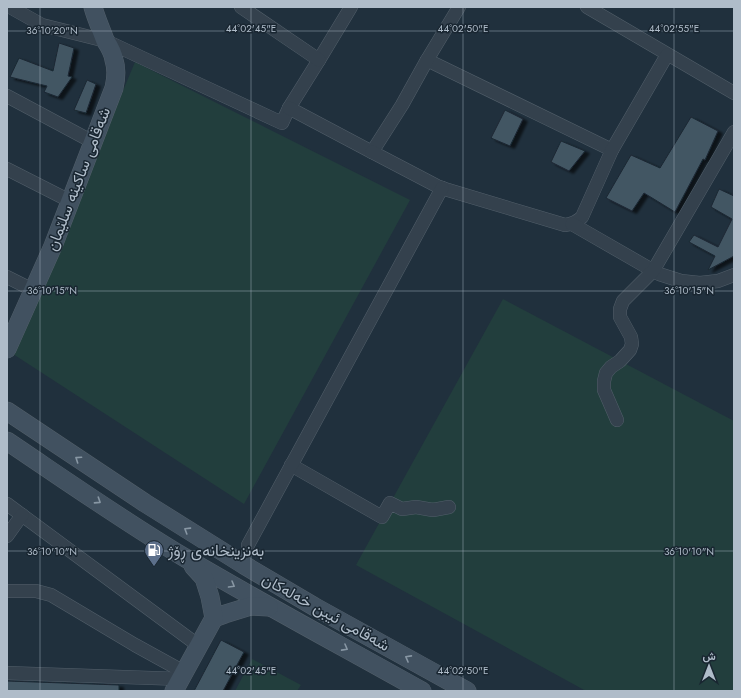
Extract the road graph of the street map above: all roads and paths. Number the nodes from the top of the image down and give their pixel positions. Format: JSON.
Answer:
{"nodes":[{"id":1,"x":10,"y":7,"type":"edge"},
{"id":2,"x":92,"y":7,"type":"edge"},
{"id":3,"x":241,"y":7,"type":"edge"},
{"id":4,"x":351,"y":7,"type":"edge"},
{"id":5,"x":459,"y":7,"type":"edge"},
{"id":6,"x":587,"y":7,"type":"edge"},
{"id":7,"x":106,"y":41,"type":"junction"},
{"id":8,"x":667,"y":55,"type":"junction"},
{"id":9,"x":319,"y":60,"type":"junction"},
{"id":10,"x":427,"y":60,"type":"junction"},
{"id":11,"x":734,"y":93,"type":"edge"},
{"id":12,"x":7,"y":96,"type":"edge"},
{"id":13,"x":289,"y":108,"type":"junction"},
{"id":14,"x":734,"y":132,"type":"edge"},
{"id":15,"x":93,"y":142,"type":"junction"},
{"id":16,"x":612,"y":150,"type":"junction"},
{"id":17,"x":372,"y":152,"type":"junction"},
{"id":18,"x":7,"y":170,"type":"edge"},
{"id":19,"x":442,"y":188,"type":"junction"},
{"id":20,"x":70,"y":201,"type":"junction"},
{"id":21,"x":572,"y":224,"type":"junction"},
{"id":22,"x":653,"y":271,"type":"junction"},
{"id":23,"x":734,"y":275,"type":"edge"},
{"id":24,"x":7,"y":277,"type":"edge"},
{"id":25,"x":33,"y":290,"type":"junction"},
{"id":26,"x":7,"y":349,"type":"edge"},
{"id":27,"x":7,"y":411,"type":"edge"},
{"id":28,"x":617,"y":420,"type":"dead end"},
{"id":29,"x":7,"y":441,"type":"edge"},
{"id":30,"x":291,"y":465,"type":"junction"},
{"id":31,"x":145,"y":503,"type":"junction"},
{"id":32,"x":7,"y":504,"type":"edge"},
{"id":33,"x":449,"y":507,"type":"dead end"},
{"id":34,"x":22,"y":515,"type":"junction"},
{"id":35,"x":129,"y":522,"type":"junction"},
{"id":36,"x":7,"y":536,"type":"edge"},
{"id":37,"x":248,"y":545,"type":"dead end"},
{"id":38,"x":181,"y":555,"type":"junction"},
{"id":39,"x":7,"y":591,"type":"edge"},
{"id":40,"x":270,"y":607,"type":"junction"},
{"id":41,"x":315,"y":607,"type":"junction"},
{"id":42,"x":214,"y":618,"type":"junction"},
{"id":43,"x":305,"y":626,"type":"junction"},
{"id":44,"x":199,"y":646,"type":"junction"},
{"id":45,"x":7,"y":673,"type":"edge"},
{"id":46,"x":180,"y":681,"type":"edge"},
{"id":47,"x":403,"y":686,"type":"edge"},
{"id":48,"x":422,"y":691,"type":"edge"},
{"id":49,"x":467,"y":691,"type":"edge"}],
"edges":[{"from":1,"to":7,"type":"street"},
{"from":2,"to":7,"type":"main road","name":"شەقامی ساکینە سلێمان"},
{"from":3,"to":9,"type":"street"},
{"from":4,"to":9,"type":"street"},
{"from":5,"to":10,"type":"street"},
{"from":6,"to":8,"type":"street"},
{"from":7,"to":13,"type":"street"},
{"from":7,"to":15,"type":"main road","name":"شەقامی ساکینە سلێمان"},
{"from":8,"to":11,"type":"street"},
{"from":8,"to":16,"type":"street"},
{"from":9,"to":13,"type":"street"},
{"from":10,"to":16,"type":"street"},
{"from":10,"to":17,"type":"street"},
{"from":12,"to":15,"type":"street"},
{"from":13,"to":17,"type":"street"},
{"from":14,"to":22,"type":"street"},
{"from":15,"to":20,"type":"main road","name":"شەقامی ساکینە سلێمان"},
{"from":16,"to":21,"type":"street"},
{"from":17,"to":19,"type":"street"},
{"from":18,"to":20,"type":"street"},
{"from":19,"to":21,"type":"street"},
{"from":19,"to":30,"type":"street"},
{"from":20,"to":25,"type":"main road","name":"شەقامی ساکینە سلێمان"},
{"from":21,"to":22,"type":"street"},
{"from":22,"to":23,"type":"street"},
{"from":22,"to":28,"type":"street"},
{"from":24,"to":25,"type":"street"},
{"from":25,"to":26,"type":"main road","name":"شەقامی ساکینە سلێمان"},
{"from":31,"to":27,"type":"main road","name":"شەقامی ئیبن خەلەکان","one_way":true},
{"from":29,"to":35,"type":"main road","name":"شەقامی ئیبن خەلەکان","one_way":true},
{"from":30,"to":33,"type":"street"},
{"from":30,"to":37,"type":"street"},
{"from":31,"to":35,"type":"main road"},
{"from":41,"to":31,"type":"main road","name":"شەقامی ئیبن خەلەکان","one_way":true},
{"from":32,"to":34,"type":"street"},
{"from":34,"to":36,"type":"street"},
{"from":34,"to":44,"type":"street"},
{"from":35,"to":38,"type":"main road","name":"شەقامی ئیبن خەلەکان"},
{"from":38,"to":40,"type":"main road","name":"شەقامی ئیبن خەلەکان","one_way":true},
{"from":38,"to":42,"type":"main road"},
{"from":39,"to":46,"type":"street"},
{"from":40,"to":42,"type":"main road"},
{"from":40,"to":43,"type":"main road","name":"شەقامی ئیبن خەلەکان"},
{"from":41,"to":43,"type":"main road"},
{"from":49,"to":41,"type":"main road","name":"شەقامی ئیبن خەلەکان","one_way":true},
{"from":42,"to":44,"type":"main road"},
{"from":43,"to":47,"type":"main road","name":"شەقامی ئیبن خەلەکان","one_way":true},
{"from":44,"to":46,"type":"main road"},
{"from":45,"to":46,"type":"street"},
{"from":47,"to":48,"type":"main road","name":"شەقامی ئیبن خەلەکان"}]}
